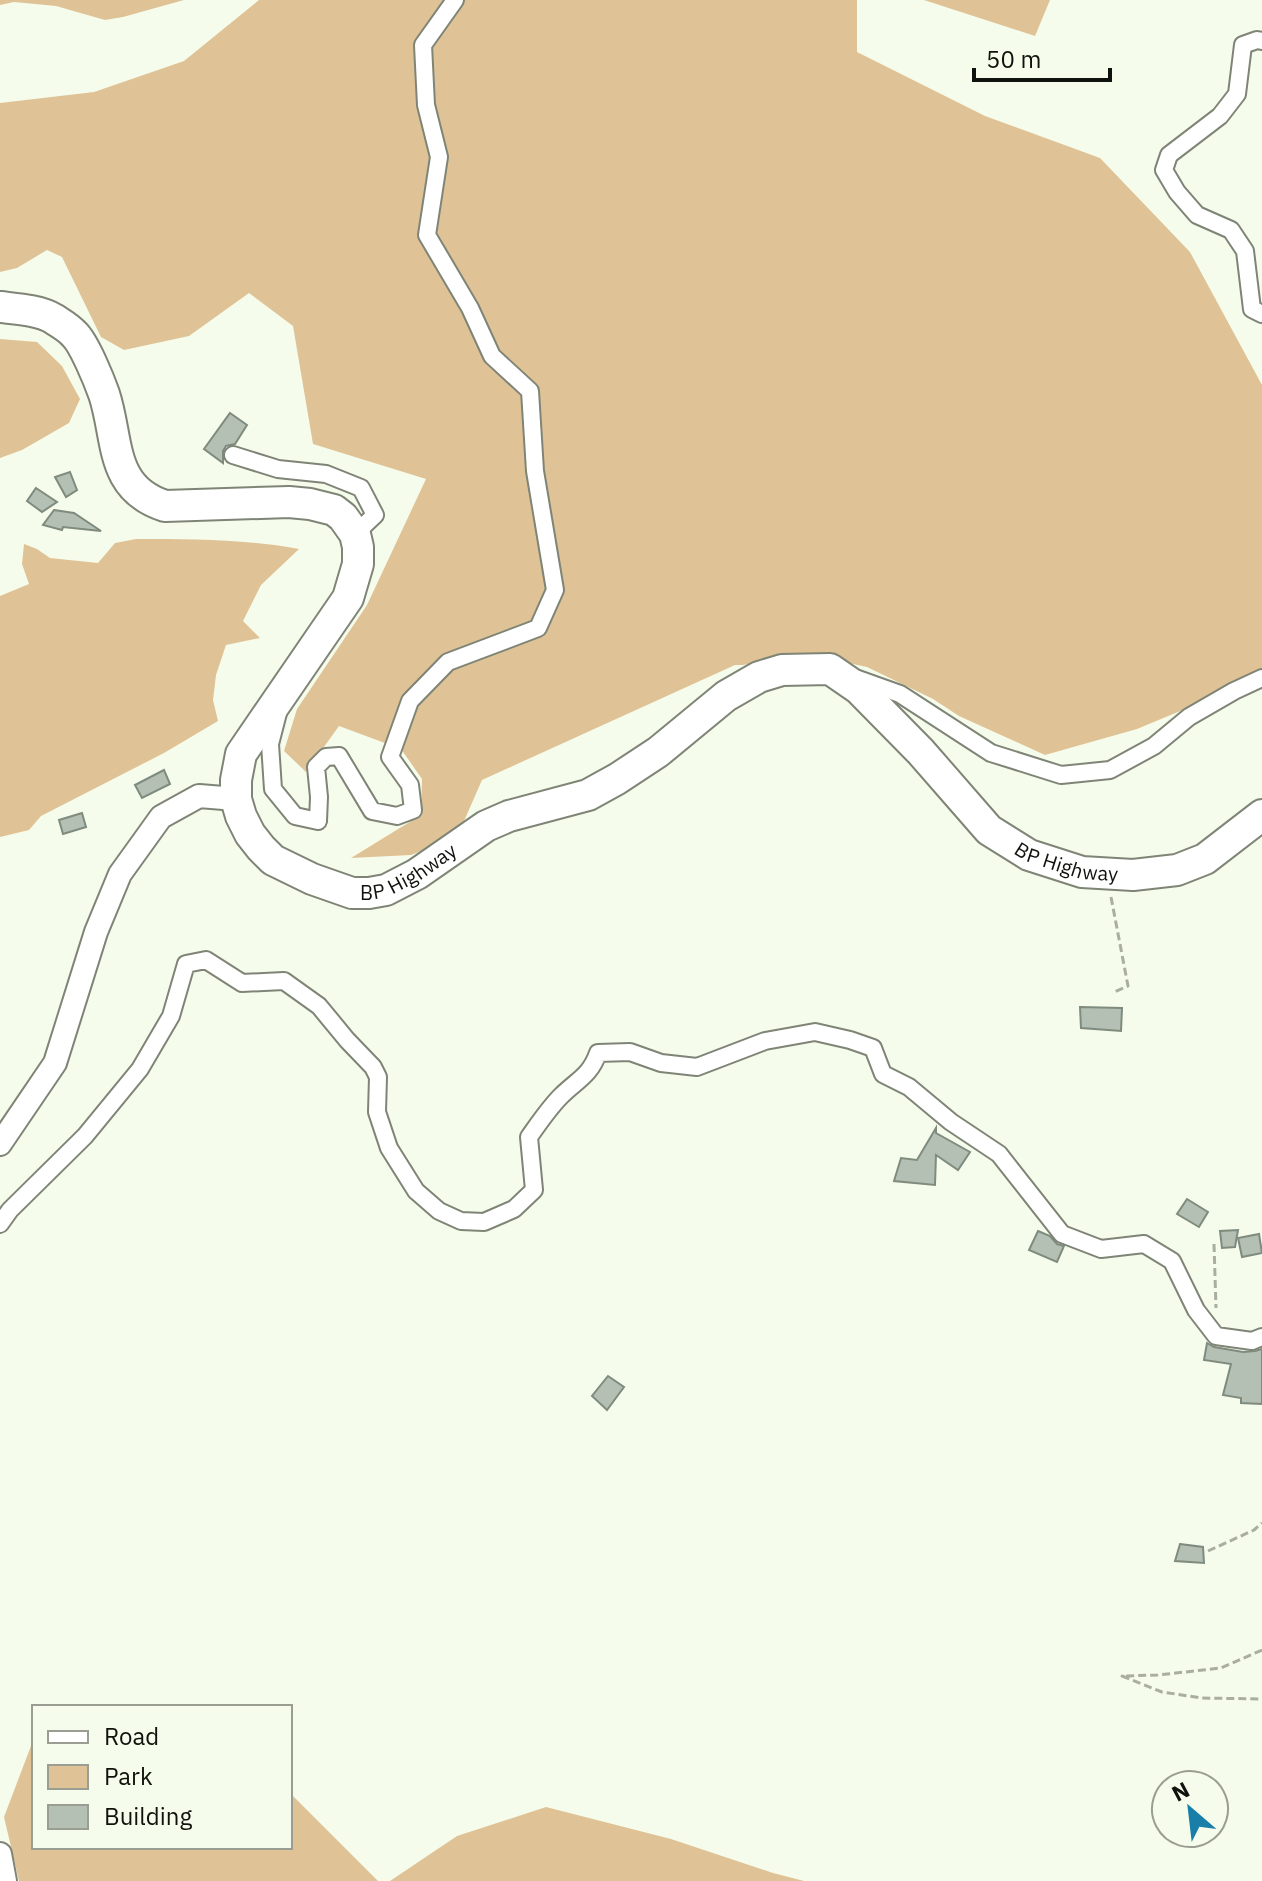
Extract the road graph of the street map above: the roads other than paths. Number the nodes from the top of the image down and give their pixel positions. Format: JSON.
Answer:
{"nodes":[{"id":1,"x":455,"y":0,"type":"edge"},
{"id":2,"x":1262,"y":41,"type":"edge"},
{"id":3,"x":0,"y":307,"type":"edge"},
{"id":4,"x":1262,"y":314,"type":"edge"},
{"id":5,"x":233,"y":455,"type":"dead end"},
{"id":6,"x":355,"y":534,"type":"junction"},
{"id":7,"x":830,"y":669,"type":"junction"},
{"id":8,"x":1262,"y":678,"type":"edge"},
{"id":9,"x":285,"y":691,"type":"junction"},
{"id":10,"x":236,"y":799,"type":"junction"},
{"id":11,"x":1262,"y":815,"type":"edge"},
{"id":12,"x":0,"y":1144,"type":"edge"},
{"id":13,"x":0,"y":1224,"type":"edge"},
{"id":14,"x":1262,"y":1337,"type":"edge"},
{"id":15,"x":0,"y":1854,"type":"edge"},
{"id":16,"x":5,"y":1881,"type":"edge"}],
"edges":[{"from":1,"to":9,"type":"street"},
{"from":2,"to":4,"type":"street"},
{"from":3,"to":6,"type":"highway"},
{"from":5,"to":6,"type":"street"},
{"from":6,"to":9,"type":"highway","name":"BP Highway"},
{"from":7,"to":8,"type":"street"},
{"from":7,"to":10,"type":"highway","name":"BP Highway"},
{"from":7,"to":11,"type":"highway","name":"BP Highway"},
{"from":9,"to":10,"type":"highway","name":"BP Highway"},
{"from":10,"to":12,"type":"street"},
{"from":13,"to":14,"type":"street"},
{"from":15,"to":16,"type":"street"}]}
